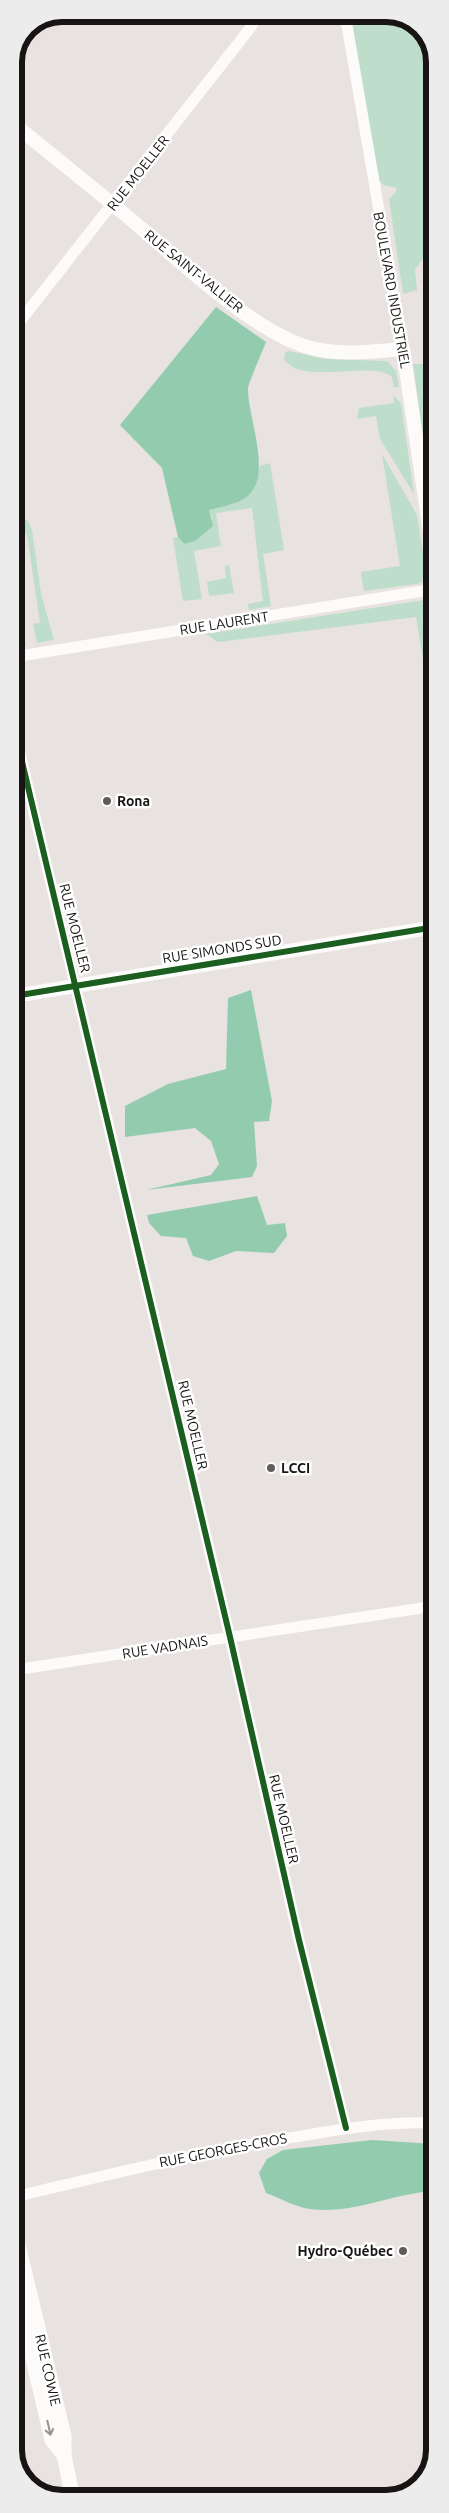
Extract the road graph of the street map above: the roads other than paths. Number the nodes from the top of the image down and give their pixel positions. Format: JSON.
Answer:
{"nodes":[{"id":1,"x":253,"y":23,"type":"edge"},
{"id":2,"x":346,"y":23,"type":"edge"},
{"id":3,"x":22,"y":130,"type":"edge"},
{"id":4,"x":113,"y":204,"type":"junction"},
{"id":5,"x":22,"y":320,"type":"edge"},
{"id":6,"x":403,"y":349,"type":"junction"},
{"id":7,"x":426,"y":506,"type":"edge"},
{"id":8,"x":426,"y":590,"type":"edge"},
{"id":9,"x":22,"y":656,"type":"edge"},
{"id":10,"x":22,"y":762,"type":"edge"},
{"id":11,"x":426,"y":927,"type":"edge"},
{"id":12,"x":76,"y":985,"type":"junction"},
{"id":13,"x":22,"y":995,"type":"edge"},
{"id":14,"x":426,"y":1607,"type":"edge"},
{"id":15,"x":230,"y":1637,"type":"junction"},
{"id":16,"x":23,"y":1669,"type":"edge"},
{"id":17,"x":426,"y":2123,"type":"edge"},
{"id":18,"x":346,"y":2128,"type":"junction"},
{"id":19,"x":23,"y":2195,"type":"edge"},
{"id":20,"x":23,"y":2265,"type":"edge"},
{"id":21,"x":23,"y":2316,"type":"edge"},
{"id":22,"x":64,"y":2455,"type":"junction"},
{"id":23,"x":71,"y":2490,"type":"edge"}],
"edges":[{"from":1,"to":4,"type":"street","name":"RUE MOELLER"},
{"from":2,"to":6,"type":"street","name":"BOULEVARD INDUSTRIEL"},
{"from":3,"to":4,"type":"street","name":"RUE SAINT-VALLIER"},
{"from":4,"to":5,"type":"street","name":"RUE MOELLER"},
{"from":4,"to":6,"type":"street","name":"RUE SAINT-VALLIER"},
{"from":6,"to":7,"type":"street","name":"BOULEVARD INDUSTRIEL"},
{"from":8,"to":9,"type":"street","name":"RUE LAURENT"},
{"from":10,"to":12,"type":"street","name":"RUE MOELLER"},
{"from":11,"to":12,"type":"street","name":"RUE SIMONDS SUD"},
{"from":12,"to":13,"type":"street","name":"RUE SIMONDS SUD"},
{"from":12,"to":15,"type":"street","name":"RUE MOELLER"},
{"from":14,"to":15,"type":"street","name":"RUE VADNAIS"},
{"from":15,"to":16,"type":"street","name":"RUE VADNAIS"},
{"from":15,"to":18,"type":"street","name":"RUE MOELLER"},
{"from":17,"to":18,"type":"street","name":"RUE GEORGES-CROS"},
{"from":18,"to":19,"type":"street","name":"RUE GEORGES-CROS"},
{"from":20,"to":22,"type":"main road","name":"RUE COWIE"},
{"from":21,"to":22,"type":"main road","name":"RUE COWIE","one_way":true},
{"from":22,"to":23,"type":"main road","name":"RUE COWIE"}]}
